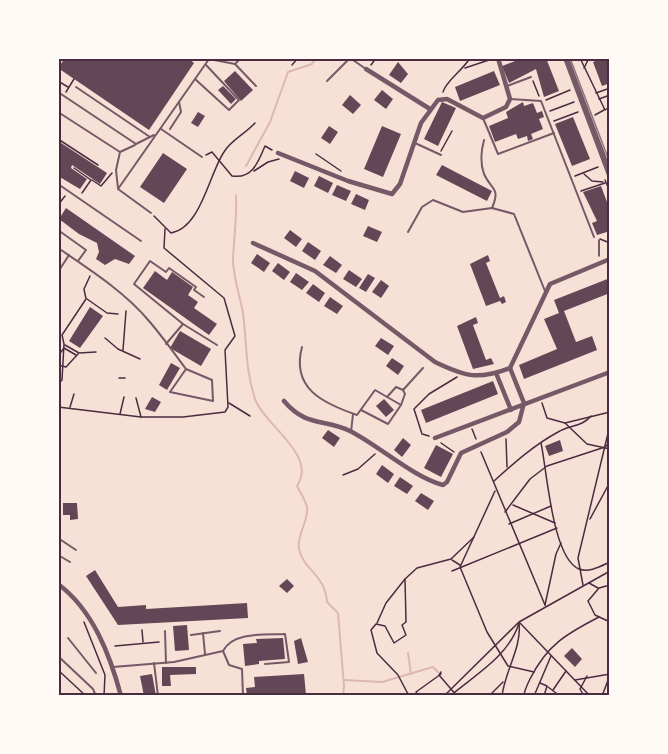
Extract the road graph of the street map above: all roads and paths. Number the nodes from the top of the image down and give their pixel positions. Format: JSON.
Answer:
{"nodes":[{"id":1,"x":241,"y":58,"type":"edge"},
{"id":2,"x":297,"y":58,"type":"edge"},
{"id":3,"x":350,"y":58,"type":"edge"},
{"id":4,"x":376,"y":58,"type":"edge"},
{"id":5,"x":470,"y":58,"type":"edge"},
{"id":6,"x":493,"y":58,"type":"edge"},
{"id":7,"x":566,"y":58,"type":"edge"},
{"id":8,"x":579,"y":58,"type":"edge"},
{"id":9,"x":589,"y":58,"type":"edge"},
{"id":10,"x":209,"y":59,"type":"edge"},
{"id":11,"x":498,"y":59,"type":"edge"},
{"id":12,"x":205,"y":64,"type":"junction"},
{"id":13,"x":235,"y":64,"type":"junction"},
{"id":14,"x":292,"y":64,"type":"dead end"},
{"id":15,"x":464,"y":68,"type":"junction"},
{"id":16,"x":584,"y":68,"type":"junction"},
{"id":17,"x":366,"y":69,"type":"junction"},
{"id":18,"x":531,"y":77,"type":"joint"},
{"id":19,"x":74,"y":79,"type":"dead end"},
{"id":20,"x":195,"y":79,"type":"junction"},
{"id":21,"x":58,"y":81,"type":"edge"},
{"id":22,"x":327,"y":81,"type":"dead end"},
{"id":23,"x":256,"y":86,"type":"dead end"},
{"id":24,"x":507,"y":86,"type":"junction"},
{"id":25,"x":76,"y":87,"type":"dead end"},
{"id":26,"x":609,"y":88,"type":"edge"},
{"id":27,"x":570,"y":90,"type":"dead end"},
{"id":28,"x":58,"y":92,"type":"edge"},
{"id":29,"x":596,"y":93,"type":"junction"},
{"id":30,"x":609,"y":95,"type":"edge"},
{"id":31,"x":443,"y":99,"type":"junction"},
{"id":32,"x":510,"y":99,"type":"junction"},
{"id":33,"x":599,"y":99,"type":"junction"},
{"id":34,"x":541,"y":101,"type":"junction"},
{"id":35,"x":575,"y":101,"type":"dead end"},
{"id":36,"x":179,"y":102,"type":"junction"},
{"id":37,"x":430,"y":109,"type":"junction"},
{"id":38,"x":604,"y":110,"type":"junction"},
{"id":39,"x":58,"y":111,"type":"edge"},
{"id":40,"x":578,"y":111,"type":"dead end"},
{"id":41,"x":546,"y":112,"type":"junction"},
{"id":42,"x":609,"y":112,"type":"edge"},
{"id":43,"x":587,"y":117,"type":"junction"},
{"id":44,"x":483,"y":118,"type":"junction"},
{"id":45,"x":255,"y":123,"type":"dead end"},
{"id":46,"x":550,"y":123,"type":"junction"},
{"id":47,"x":161,"y":129,"type":"junction"},
{"id":48,"x":170,"y":129,"type":"dead end"},
{"id":49,"x":452,"y":131,"type":"dead end"},
{"id":50,"x":554,"y":132,"type":"junction"},
{"id":51,"x":157,"y":134,"type":"junction"},
{"id":52,"x":150,"y":137,"type":"junction"},
{"id":53,"x":58,"y":139,"type":"edge"},
{"id":54,"x":484,"y":140,"type":"dead end"},
{"id":55,"x":415,"y":143,"type":"junction"},
{"id":56,"x":136,"y":144,"type":"junction"},
{"id":57,"x":120,"y":152,"type":"junction"},
{"id":58,"x":278,"y":153,"type":"joint"},
{"id":59,"x":316,"y":154,"type":"dead end"},
{"id":60,"x":440,"y":155,"type":"joint"},
{"id":61,"x":202,"y":157,"type":"joint"},
{"id":62,"x":289,"y":157,"type":"junction"},
{"id":63,"x":218,"y":163,"type":"junction"},
{"id":64,"x":98,"y":165,"type":"dead end"},
{"id":65,"x":600,"y":167,"type":"dead end"},
{"id":66,"x":74,"y":168,"type":"dead end"},
{"id":67,"x":116,"y":170,"type":"junction"},
{"id":68,"x":253,"y":172,"type":"junction"},
{"id":69,"x":583,"y":173,"type":"junction"},
{"id":70,"x":609,"y":174,"type":"edge"},
{"id":71,"x":571,"y":177,"type":"junction"},
{"id":72,"x":91,"y":180,"type":"junction"},
{"id":73,"x":348,"y":181,"type":"junction"},
{"id":74,"x":58,"y":184,"type":"edge"},
{"id":75,"x":118,"y":189,"type":"junction"},
{"id":76,"x":68,"y":191,"type":"junction"},
{"id":77,"x":577,"y":192,"type":"junction"},
{"id":78,"x":79,"y":198,"type":"junction"},
{"id":79,"x":58,"y":205,"type":"edge"},
{"id":80,"x":492,"y":208,"type":"junction"},
{"id":81,"x":151,"y":213,"type":"joint"},
{"id":82,"x":58,"y":230,"type":"edge"},
{"id":83,"x":408,"y":232,"type":"dead end"},
{"id":84,"x":594,"y":237,"type":"joint"},
{"id":85,"x":599,"y":239,"type":"junction"},
{"id":86,"x":141,"y":241,"type":"dead end"},
{"id":87,"x":253,"y":243,"type":"dead end"},
{"id":88,"x":609,"y":243,"type":"edge"},
{"id":89,"x":58,"y":248,"type":"edge"},
{"id":90,"x":69,"y":255,"type":"junction"},
{"id":91,"x":609,"y":259,"type":"edge"},
{"id":92,"x":78,"y":261,"type":"junction"},
{"id":93,"x":599,"y":264,"type":"junction"},
{"id":94,"x":60,"y":266,"type":"edge"},
{"id":95,"x":58,"y":272,"type":"edge"},
{"id":96,"x":91,"y":275,"type":"dead end"},
{"id":97,"x":546,"y":293,"type":"junction"},
{"id":98,"x":204,"y":297,"type":"dead end"},
{"id":99,"x":86,"y":298,"type":"junction"},
{"id":100,"x":609,"y":309,"type":"edge"},
{"id":101,"x":126,"y":311,"type":"dead end"},
{"id":102,"x":118,"y":314,"type":"dead end"},
{"id":103,"x":183,"y":324,"type":"junction"},
{"id":104,"x":609,"y":330,"type":"edge"},
{"id":105,"x":105,"y":338,"type":"dead end"},
{"id":106,"x":64,"y":344,"type":"junction"},
{"id":107,"x":166,"y":344,"type":"junction"},
{"id":108,"x":217,"y":345,"type":"dead end"},
{"id":109,"x":302,"y":347,"type":"dead end"},
{"id":110,"x":64,"y":348,"type":"junction"},
{"id":111,"x":123,"y":351,"type":"junction"},
{"id":112,"x":96,"y":352,"type":"dead end"},
{"id":113,"x":78,"y":354,"type":"junction"},
{"id":114,"x":58,"y":356,"type":"edge"},
{"id":115,"x":140,"y":359,"type":"dead end"},
{"id":116,"x":609,"y":360,"type":"edge"},
{"id":117,"x":58,"y":365,"type":"edge"},
{"id":118,"x":63,"y":368,"type":"junction"},
{"id":119,"x":423,"y":368,"type":"dead end"},
{"id":120,"x":510,"y":368,"type":"junction"},
{"id":121,"x":186,"y":369,"type":"junction"},
{"id":122,"x":609,"y":372,"type":"edge"},
{"id":123,"x":464,"y":373,"type":"junction"},
{"id":124,"x":496,"y":373,"type":"junction"},
{"id":125,"x":119,"y":378,"type":"dead end"},
{"id":126,"x":125,"y":378,"type":"dead end"},
{"id":127,"x":58,"y":384,"type":"edge"},
{"id":128,"x":402,"y":390,"type":"junction"},
{"id":129,"x":74,"y":394,"type":"dead end"},
{"id":130,"x":124,"y":397,"type":"dead end"},
{"id":131,"x":136,"y":398,"type":"dead end"},
{"id":132,"x":386,"y":398,"type":"junction"},
{"id":133,"x":285,"y":401,"type":"dead end"},
{"id":134,"x":228,"y":403,"type":"dead end"},
{"id":135,"x":524,"y":403,"type":"junction"},
{"id":136,"x":401,"y":405,"type":"junction"},
{"id":137,"x":70,"y":408,"type":"dead end"},
{"id":138,"x":361,"y":410,"type":"junction"},
{"id":139,"x":511,"y":410,"type":"junction"},
{"id":140,"x":609,"y":412,"type":"edge"},
{"id":141,"x":120,"y":414,"type":"dead end"},
{"id":142,"x":353,"y":414,"type":"junction"},
{"id":143,"x":250,"y":416,"type":"dead end"},
{"id":144,"x":141,"y":417,"type":"dead end"},
{"id":145,"x":591,"y":417,"type":"junction"},
{"id":146,"x":547,"y":418,"type":"dead end"},
{"id":147,"x":565,"y":423,"type":"junction"},
{"id":148,"x":609,"y":424,"type":"edge"},
{"id":149,"x":568,"y":428,"type":"junction"},
{"id":150,"x":351,"y":432,"type":"junction"},
{"id":151,"x":507,"y":432,"type":"junction"},
{"id":152,"x":435,"y":438,"type":"junction"},
{"id":153,"x":609,"y":442,"type":"edge"},
{"id":154,"x":541,"y":443,"type":"junction"},
{"id":155,"x":605,"y":447,"type":"junction"},
{"id":156,"x":609,"y":449,"type":"edge"},
{"id":157,"x":378,"y":451,"type":"junction"},
{"id":158,"x":460,"y":455,"type":"junction"},
{"id":159,"x":547,"y":466,"type":"junction"},
{"id":160,"x":507,"y":468,"type":"junction"},
{"id":161,"x":343,"y":475,"type":"dead end"},
{"id":162,"x":491,"y":476,"type":"dead end"},
{"id":163,"x":493,"y":482,"type":"junction"},
{"id":164,"x":609,"y":482,"type":"edge"},
{"id":165,"x":495,"y":491,"type":"junction"},
{"id":166,"x":512,"y":505,"type":"junction"},
{"id":167,"x":552,"y":506,"type":"junction"},
{"id":168,"x":504,"y":513,"type":"junction"},
{"id":169,"x":533,"y":514,"type":"junction"},
{"id":170,"x":588,"y":522,"type":"junction"},
{"id":171,"x":509,"y":524,"type":"junction"},
{"id":172,"x":556,"y":524,"type":"junction"},
{"id":173,"x":557,"y":528,"type":"junction"},
{"id":174,"x":474,"y":537,"type":"junction"},
{"id":175,"x":58,"y":538,"type":"edge"},
{"id":176,"x":518,"y":542,"type":"junction"},
{"id":177,"x":561,"y":543,"type":"junction"},
{"id":178,"x":76,"y":550,"type":"dead end"},
{"id":179,"x":58,"y":555,"type":"edge"},
{"id":180,"x":451,"y":559,"type":"junction"},
{"id":181,"x":70,"y":562,"type":"dead end"},
{"id":182,"x":609,"y":562,"type":"edge"},
{"id":183,"x":460,"y":566,"type":"junction"},
{"id":184,"x":580,"y":570,"type":"junction"},
{"id":185,"x":452,"y":571,"type":"dead end"},
{"id":186,"x":609,"y":571,"type":"edge"},
{"id":187,"x":405,"y":579,"type":"junction"},
{"id":188,"x":589,"y":583,"type":"junction"},
{"id":189,"x":58,"y":584,"type":"edge"},
{"id":190,"x":609,"y":585,"type":"edge"},
{"id":191,"x":583,"y":586,"type":"junction"},
{"id":192,"x":598,"y":588,"type":"junction"},
{"id":193,"x":545,"y":606,"type":"junction"},
{"id":194,"x":599,"y":617,"type":"junction"},
{"id":195,"x":84,"y":622,"type":"dead end"},
{"id":196,"x":519,"y":622,"type":"junction"},
{"id":197,"x":609,"y":622,"type":"edge"},
{"id":198,"x":376,"y":624,"type":"junction"},
{"id":199,"x":142,"y":630,"type":"dead end"},
{"id":200,"x":165,"y":631,"type":"dead end"},
{"id":201,"x":220,"y":631,"type":"dead end"},
{"id":202,"x":203,"y":633,"type":"junction"},
{"id":203,"x":191,"y":635,"type":"dead end"},
{"id":204,"x":68,"y":639,"type":"dead end"},
{"id":205,"x":165,"y":642,"type":"junction"},
{"id":206,"x":143,"y":643,"type":"junction"},
{"id":207,"x":495,"y":643,"type":"junction"},
{"id":208,"x":115,"y":646,"type":"dead end"},
{"id":209,"x":223,"y":651,"type":"junction"},
{"id":210,"x":547,"y":651,"type":"junction"},
{"id":211,"x":205,"y":654,"type":"junction"},
{"id":212,"x":58,"y":656,"type":"edge"},
{"id":213,"x":551,"y":656,"type":"junction"},
{"id":214,"x":154,"y":663,"type":"junction"},
{"id":215,"x":166,"y":663,"type":"junction"},
{"id":216,"x":265,"y":664,"type":"dead end"},
{"id":217,"x":508,"y":666,"type":"junction"},
{"id":218,"x":113,"y":667,"type":"junction"},
{"id":219,"x":58,"y":670,"type":"edge"},
{"id":220,"x":566,"y":671,"type":"junction"},
{"id":221,"x":534,"y":672,"type":"junction"},
{"id":222,"x":96,"y":673,"type":"dead end"},
{"id":223,"x":609,"y":674,"type":"edge"},
{"id":224,"x":587,"y":676,"type":"junction"},
{"id":225,"x":504,"y":680,"type":"junction"},
{"id":226,"x":575,"y":680,"type":"junction"},
{"id":227,"x":539,"y":683,"type":"junction"},
{"id":228,"x":580,"y":685,"type":"junction"},
{"id":229,"x":547,"y":686,"type":"junction"},
{"id":230,"x":450,"y":688,"type":"junction"},
{"id":231,"x":553,"y":690,"type":"junction"},
{"id":232,"x":453,"y":693,"type":"junction"},
{"id":233,"x":86,"y":696,"type":"edge"},
{"id":234,"x":96,"y":696,"type":"edge"},
{"id":235,"x":104,"y":696,"type":"edge"},
{"id":236,"x":121,"y":696,"type":"edge"},
{"id":237,"x":159,"y":696,"type":"edge"},
{"id":238,"x":243,"y":696,"type":"edge"},
{"id":239,"x":408,"y":696,"type":"edge"},
{"id":240,"x":419,"y":696,"type":"edge"},
{"id":241,"x":444,"y":696,"type":"edge"},
{"id":242,"x":450,"y":696,"type":"edge"},
{"id":243,"x":457,"y":696,"type":"edge"},
{"id":244,"x":489,"y":696,"type":"edge"},
{"id":245,"x":502,"y":696,"type":"edge"},
{"id":246,"x":524,"y":696,"type":"edge"},
{"id":247,"x":534,"y":696,"type":"edge"},
{"id":248,"x":543,"y":696,"type":"edge"},
{"id":249,"x":560,"y":696,"type":"edge"},
{"id":250,"x":584,"y":696,"type":"edge"},
{"id":251,"x":591,"y":696,"type":"edge"},
{"id":252,"x":602,"y":696,"type":"edge"}],
"edges":[{"from":1,"to":13,"type":"lane"},
{"from":2,"to":14,"type":"path"},
{"from":3,"to":17,"type":"lane"},
{"from":3,"to":22,"type":"lane"},
{"from":4,"to":17,"type":"path"},
{"from":5,"to":15,"type":"path"},
{"from":6,"to":15,"type":"path"},
{"from":7,"to":43,"type":"street"},
{"from":8,"to":16,"type":"path"},
{"from":9,"to":16,"type":"path"},
{"from":10,"to":12,"type":"lane"},
{"from":10,"to":13,"type":"lane"},
{"from":11,"to":24,"type":"street"},
{"from":12,"to":20,"type":"lane"},
{"from":12,"to":20,"type":"lane"},
{"from":13,"to":23,"type":"lane"},
{"from":15,"to":31,"type":"path"},
{"from":16,"to":29,"type":"path"},
{"from":17,"to":37,"type":"street"},
{"from":18,"to":24,"type":"lane"},
{"from":18,"to":34,"type":"path"},
{"from":19,"to":21,"type":"path"},
{"from":20,"to":36,"type":"lane"},
{"from":24,"to":32,"type":"street"},
{"from":25,"to":52,"type":"lane"},
{"from":26,"to":29,"type":"path"},
{"from":27,"to":34,"type":"path"},
{"from":28,"to":56,"type":"lane"},
{"from":29,"to":33,"type":"path"},
{"from":30,"to":33,"type":"path"},
{"from":31,"to":37,"type":"street"},
{"from":31,"to":44,"type":"street"},
{"from":32,"to":34,"type":"lane"},
{"from":32,"to":44,"type":"street"},
{"from":33,"to":38,"type":"path"},
{"from":34,"to":41,"type":"lane"},
{"from":35,"to":41,"type":"path"},
{"from":36,"to":47,"type":"lane"},
{"from":36,"to":48,"type":"lane"},
{"from":37,"to":55,"type":"street"},
{"from":38,"to":42,"type":"path"},
{"from":38,"to":43,"type":"path"},
{"from":39,"to":57,"type":"lane"},
{"from":40,"to":46,"type":"path"},
{"from":41,"to":46,"type":"lane"},
{"from":43,"to":70,"type":"street"},
{"from":44,"to":50,"type":"lane"},
{"from":45,"to":63,"type":"path"},
{"from":46,"to":50,"type":"lane"},
{"from":47,"to":51,"type":"lane"},
{"from":47,"to":61,"type":"lane"},
{"from":49,"to":60,"type":"path"},
{"from":50,"to":71,"type":"lane"},
{"from":51,"to":52,"type":"lane"},
{"from":51,"to":75,"type":"lane"},
{"from":52,"to":56,"type":"lane"},
{"from":53,"to":64,"type":"path"},
{"from":54,"to":80,"type":"lane"},
{"from":55,"to":60,"type":"lane"},
{"from":55,"to":73,"type":"street"},
{"from":56,"to":57,"type":"lane"},
{"from":57,"to":67,"type":"lane"},
{"from":58,"to":62,"type":"street"},
{"from":58,"to":68,"type":"path"},
{"from":59,"to":73,"type":"path"},
{"from":61,"to":63,"type":"path"},
{"from":62,"to":68,"type":"path"},
{"from":62,"to":73,"type":"street"},
{"from":63,"to":68,"type":"path"},
{"from":63,"to":81,"type":"path"},
{"from":65,"to":69,"type":"path"},
{"from":66,"to":72,"type":"path"},
{"from":67,"to":72,"type":"path"},
{"from":67,"to":75,"type":"lane"},
{"from":69,"to":71,"type":"path"},
{"from":69,"to":77,"type":"path"},
{"from":71,"to":77,"type":"lane"},
{"from":72,"to":78,"type":"path"},
{"from":74,"to":76,"type":"lane"},
{"from":75,"to":81,"type":"lane"},
{"from":76,"to":78,"type":"lane"},
{"from":76,"to":79,"type":"path"},
{"from":77,"to":84,"type":"lane"},
{"from":78,"to":86,"type":"lane"},
{"from":80,"to":83,"type":"lane"},
{"from":80,"to":97,"type":"lane"},
{"from":82,"to":92,"type":"lane"},
{"from":84,"to":85,"type":"path"},
{"from":85,"to":88,"type":"path"},
{"from":85,"to":93,"type":"path"},
{"from":87,"to":123,"type":"street"},
{"from":89,"to":90,"type":"lane"},
{"from":90,"to":92,"type":"lane"},
{"from":90,"to":94,"type":"lane"},
{"from":91,"to":93,"type":"street"},
{"from":92,"to":107,"type":"lane"},
{"from":93,"to":97,"type":"street"},
{"from":94,"to":95,"type":"lane"},
{"from":96,"to":99,"type":"path"},
{"from":97,"to":120,"type":"street"},
{"from":98,"to":103,"type":"lane"},
{"from":99,"to":102,"type":"path"},
{"from":99,"to":106,"type":"path"},
{"from":100,"to":104,"type":"lane"},
{"from":101,"to":111,"type":"path"},
{"from":103,"to":107,"type":"lane"},
{"from":103,"to":108,"type":"lane"},
{"from":104,"to":116,"type":"lane"},
{"from":105,"to":111,"type":"path"},
{"from":106,"to":110,"type":"path"},
{"from":106,"to":113,"type":"path"},
{"from":107,"to":121,"type":"lane"},
{"from":109,"to":142,"type":"lane"},
{"from":110,"to":113,"type":"path"},
{"from":110,"to":114,"type":"path"},
{"from":110,"to":118,"type":"path"},
{"from":111,"to":115,"type":"path"},
{"from":112,"to":113,"type":"path"},
{"from":113,"to":118,"type":"path"},
{"from":117,"to":118,"type":"path"},
{"from":118,"to":127,"type":"path"},
{"from":119,"to":128,"type":"lane"},
{"from":120,"to":124,"type":"street"},
{"from":120,"to":135,"type":"street"},
{"from":121,"to":121,"type":"lane"},
{"from":122,"to":135,"type":"street"},
{"from":123,"to":124,"type":"street"},
{"from":123,"to":152,"type":"path"},
{"from":124,"to":139,"type":"street"},
{"from":125,"to":126,"type":"path"},
{"from":128,"to":132,"type":"lane"},
{"from":128,"to":136,"type":"lane"},
{"from":129,"to":137,"type":"path"},
{"from":130,"to":141,"type":"path"},
{"from":131,"to":144,"type":"path"},
{"from":132,"to":136,"type":"lane"},
{"from":132,"to":138,"type":"lane"},
{"from":133,"to":150,"type":"street"},
{"from":134,"to":143,"type":"path"},
{"from":135,"to":139,"type":"street"},
{"from":135,"to":151,"type":"street"},
{"from":136,"to":138,"type":"lane"},
{"from":138,"to":142,"type":"lane"},
{"from":139,"to":152,"type":"street"},
{"from":140,"to":145,"type":"path"},
{"from":142,"to":150,"type":"lane"},
{"from":145,"to":147,"type":"path"},
{"from":145,"to":149,"type":"path"},
{"from":146,"to":147,"type":"path"},
{"from":147,"to":149,"type":"path"},
{"from":148,"to":155,"type":"path"},
{"from":149,"to":154,"type":"path"},
{"from":149,"to":155,"type":"path"},
{"from":150,"to":157,"type":"street"},
{"from":151,"to":158,"type":"street"},
{"from":151,"to":160,"type":"path"},
{"from":152,"to":158,"type":"path"},
{"from":153,"to":155,"type":"path"},
{"from":154,"to":159,"type":"path"},
{"from":154,"to":160,"type":"path"},
{"from":155,"to":156,"type":"path"},
{"from":155,"to":159,"type":"path"},
{"from":155,"to":170,"type":"path"},
{"from":157,"to":158,"type":"street"},
{"from":157,"to":161,"type":"path"},
{"from":159,"to":166,"type":"path"},
{"from":159,"to":167,"type":"path"},
{"from":160,"to":163,"type":"path"},
{"from":162,"to":163,"type":"path"},
{"from":163,"to":165,"type":"path"},
{"from":164,"to":170,"type":"path"},
{"from":165,"to":168,"type":"path"},
{"from":165,"to":174,"type":"path"},
{"from":166,"to":168,"type":"path"},
{"from":166,"to":169,"type":"path"},
{"from":167,"to":169,"type":"path"},
{"from":167,"to":172,"type":"path"},
{"from":168,"to":171,"type":"path"},
{"from":169,"to":171,"type":"path"},
{"from":169,"to":172,"type":"path"},
{"from":170,"to":184,"type":"path"},
{"from":171,"to":176,"type":"path"},
{"from":172,"to":173,"type":"path"},
{"from":173,"to":176,"type":"path"},
{"from":173,"to":177,"type":"path"},
{"from":174,"to":180,"type":"path"},
{"from":174,"to":183,"type":"path"},
{"from":175,"to":178,"type":"lane"},
{"from":176,"to":183,"type":"path"},
{"from":176,"to":193,"type":"path"},
{"from":177,"to":184,"type":"path"},
{"from":177,"to":193,"type":"path"},
{"from":179,"to":181,"type":"lane"},
{"from":180,"to":183,"type":"path"},
{"from":180,"to":187,"type":"path"},
{"from":182,"to":184,"type":"path"},
{"from":183,"to":185,"type":"path"},
{"from":183,"to":207,"type":"path"},
{"from":184,"to":191,"type":"path"},
{"from":186,"to":188,"type":"path"},
{"from":187,"to":198,"type":"path"},
{"from":187,"to":198,"type":"path"},
{"from":188,"to":191,"type":"path"},
{"from":188,"to":192,"type":"path"},
{"from":189,"to":218,"type":"street"},
{"from":190,"to":192,"type":"path"},
{"from":191,"to":193,"type":"path"},
{"from":192,"to":194,"type":"path"},
{"from":193,"to":196,"type":"path"},
{"from":194,"to":197,"type":"path"},
{"from":194,"to":210,"type":"path"},
{"from":195,"to":235,"type":"path"},
{"from":196,"to":207,"type":"path"},
{"from":196,"to":210,"type":"path"},
{"from":196,"to":217,"type":"path"},
{"from":196,"to":232,"type":"path"},
{"from":198,"to":239,"type":"path"},
{"from":199,"to":206,"type":"path"},
{"from":200,"to":205,"type":"lane"},
{"from":201,"to":202,"type":"lane"},
{"from":202,"to":203,"type":"lane"},
{"from":202,"to":211,"type":"lane"},
{"from":204,"to":222,"type":"lane"},
{"from":205,"to":206,"type":"path"},
{"from":205,"to":215,"type":"lane"},
{"from":206,"to":208,"type":"path"},
{"from":207,"to":217,"type":"path"},
{"from":207,"to":230,"type":"path"},
{"from":209,"to":211,"type":"lane"},
{"from":209,"to":216,"type":"lane"},
{"from":209,"to":238,"type":"lane"},
{"from":210,"to":213,"type":"path"},
{"from":210,"to":221,"type":"path"},
{"from":211,"to":215,"type":"lane"},
{"from":212,"to":234,"type":"lane"},
{"from":213,"to":220,"type":"path"},
{"from":213,"to":227,"type":"path"},
{"from":214,"to":215,"type":"lane"},
{"from":214,"to":218,"type":"lane"},
{"from":214,"to":237,"type":"lane"},
{"from":217,"to":221,"type":"path"},
{"from":217,"to":225,"type":"path"},
{"from":218,"to":236,"type":"street"},
{"from":219,"to":233,"type":"path"},
{"from":220,"to":226,"type":"path"},
{"from":220,"to":231,"type":"path"},
{"from":221,"to":246,"type":"path"},
{"from":223,"to":224,"type":"path"},
{"from":223,"to":252,"type":"path"},
{"from":224,"to":226,"type":"path"},
{"from":224,"to":228,"type":"path"},
{"from":225,"to":244,"type":"path"},
{"from":225,"to":245,"type":"path"},
{"from":226,"to":228,"type":"path"},
{"from":227,"to":229,"type":"path"},
{"from":227,"to":247,"type":"path"},
{"from":228,"to":250,"type":"path"},
{"from":228,"to":251,"type":"path"},
{"from":229,"to":231,"type":"path"},
{"from":229,"to":248,"type":"path"},
{"from":230,"to":232,"type":"path"},
{"from":230,"to":240,"type":"path"},
{"from":230,"to":241,"type":"path"},
{"from":231,"to":249,"type":"path"},
{"from":232,"to":242,"type":"path"},
{"from":232,"to":243,"type":"path"}]}
